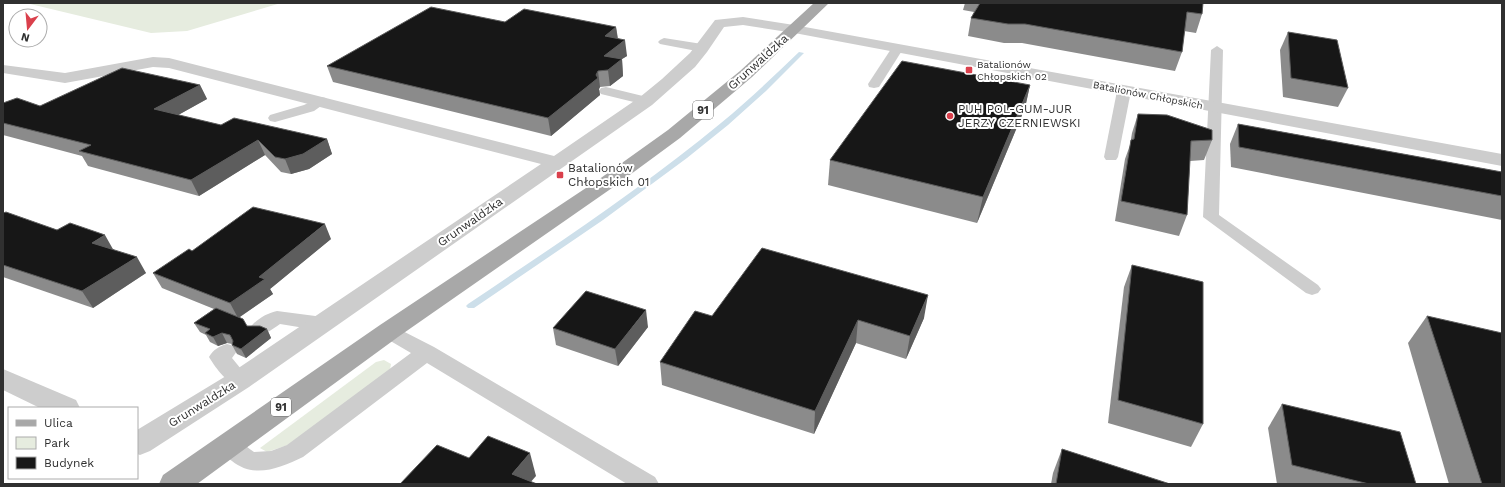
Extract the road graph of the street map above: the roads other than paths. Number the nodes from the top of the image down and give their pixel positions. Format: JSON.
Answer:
{"nodes":[{"id":1,"x":822,"y":3,"type":"edge"},
{"id":2,"x":794,"y":29,"type":"junction"},
{"id":3,"x":664,"y":42,"type":"dead end"},
{"id":4,"x":702,"y":48,"type":"junction"},
{"id":5,"x":897,"y":49,"type":"junction"},
{"id":6,"x":1218,"y":50,"type":"dead end"},
{"id":7,"x":5,"y":68,"type":"dead end"},
{"id":8,"x":874,"y":84,"type":"dead end"},
{"id":9,"x":606,"y":91,"type":"dead end"},
{"id":10,"x":1124,"y":91,"type":"junction"},
{"id":11,"x":321,"y":101,"type":"junction"},
{"id":12,"x":646,"y":101,"type":"junction"},
{"id":13,"x":1214,"y":107,"type":"junction"},
{"id":14,"x":275,"y":118,"type":"dead end"},
{"id":15,"x":1112,"y":157,"type":"dead end"},
{"id":16,"x":1502,"y":160,"type":"edge"},
{"id":17,"x":556,"y":162,"type":"junction"},
{"id":18,"x":1312,"y":289,"type":"dead end"},
{"id":19,"x":323,"y":324,"type":"junction"},
{"id":20,"x":259,"y":329,"type":"edge"},
{"id":21,"x":388,"y":330,"type":"junction"},
{"id":22,"x":227,"y":351,"type":"dead end"},
{"id":23,"x":426,"y":352,"type":"junction"},
{"id":24,"x":3,"y":379,"type":"edge"},
{"id":25,"x":240,"y":380,"type":"junction"},
{"id":26,"x":64,"y":407,"type":"edge"},
{"id":27,"x":139,"y":442,"type":"edge"},
{"id":28,"x":228,"y":445,"type":"junction"},
{"id":29,"x":174,"y":484,"type":"edge"},
{"id":30,"x":647,"y":484,"type":"edge"}],
"edges":[{"from":1,"to":2,"type":"main road","name":"Grunwaldzka","number":"91"},
{"from":2,"to":4,"type":"street","name":"Grunwaldzka"},
{"from":2,"to":5,"type":"street","name":"Batalionów Chłopskich"},
{"from":2,"to":21,"type":"main road","name":"Grunwaldzka","number":"91"},
{"from":3,"to":4,"type":"lane"},
{"from":4,"to":12,"type":"street","name":"Grunwaldzka"},
{"from":5,"to":8,"type":"lane"},
{"from":5,"to":10,"type":"street","name":"Batalionów Chłopskich"},
{"from":6,"to":13,"type":"lane"},
{"from":7,"to":11,"type":"street"},
{"from":9,"to":12,"type":"lane"},
{"from":10,"to":13,"type":"street","name":"Batalionów Chłopskich"},
{"from":10,"to":15,"type":"lane"},
{"from":11,"to":14,"type":"lane"},
{"from":11,"to":17,"type":"street"},
{"from":12,"to":17,"type":"street","name":"Grunwaldzka"},
{"from":13,"to":16,"type":"street","name":"Batalionów Chłopskich"},
{"from":13,"to":18,"type":"lane"},
{"from":17,"to":19,"type":"street","name":"Grunwaldzka"},
{"from":19,"to":20,"type":"lane"},
{"from":19,"to":25,"type":"street","name":"Grunwaldzka"},
{"from":21,"to":23,"type":"lane"},
{"from":21,"to":28,"type":"main road","name":"Grunwaldzka","number":"91"},
{"from":22,"to":25,"type":"lane"},
{"from":23,"to":28,"type":"lane"},
{"from":23,"to":30,"type":"lane"},
{"from":24,"to":26,"type":"street"},
{"from":25,"to":27,"type":"street","name":"Grunwaldzka"},
{"from":28,"to":29,"type":"main road","name":"Grunwaldzka","number":"91"}]}
